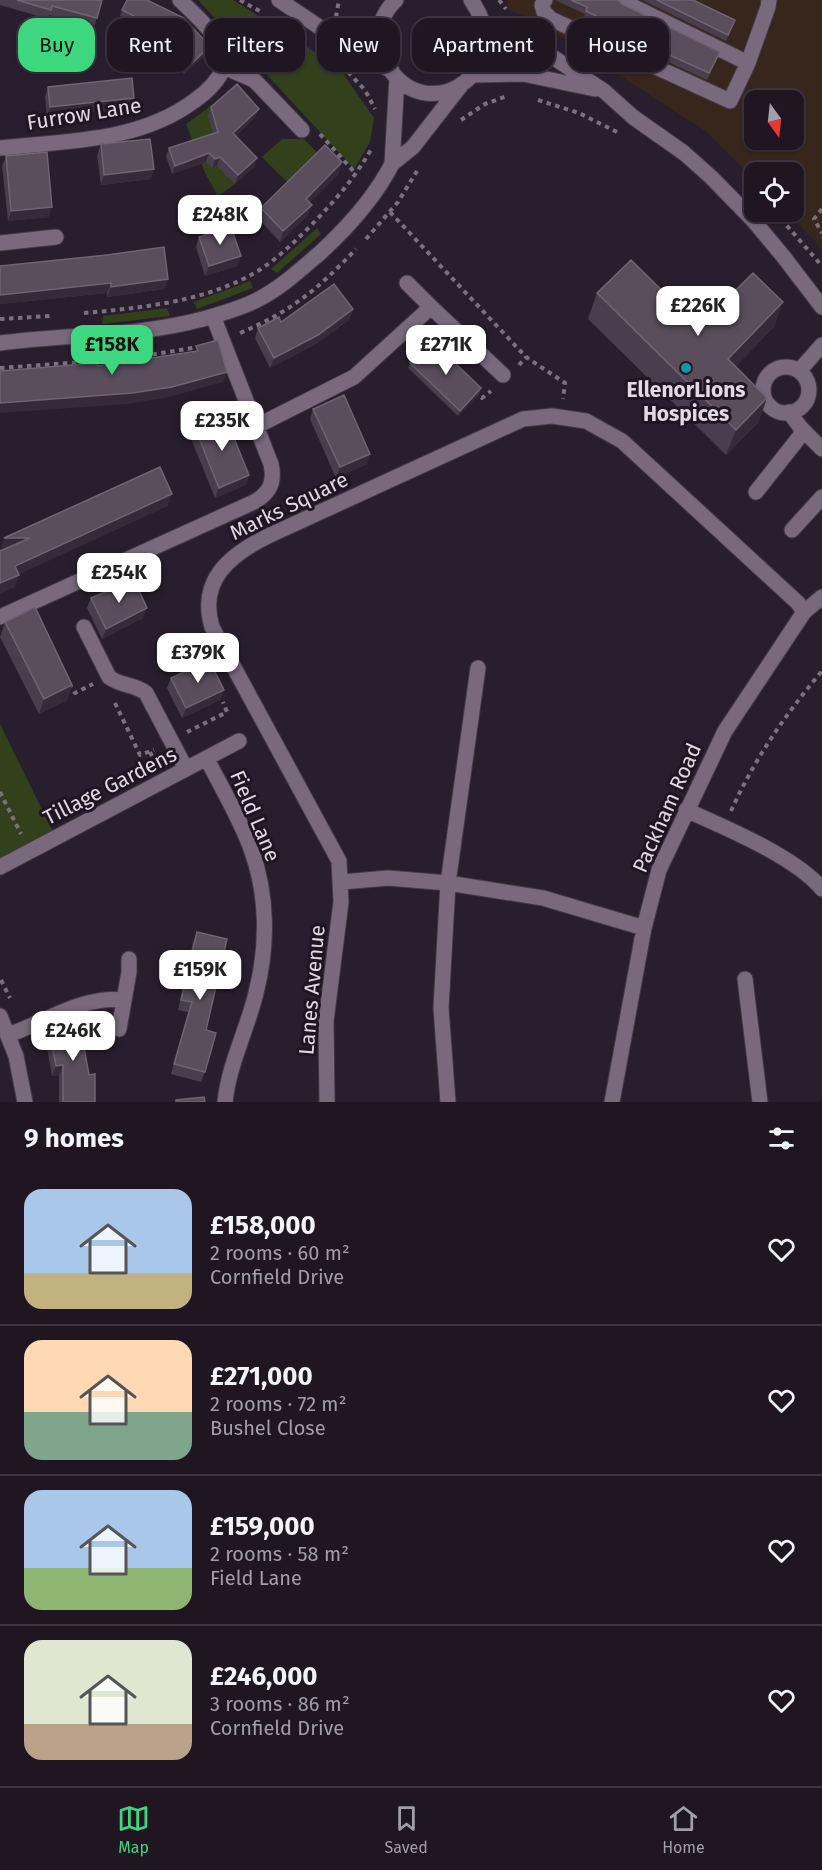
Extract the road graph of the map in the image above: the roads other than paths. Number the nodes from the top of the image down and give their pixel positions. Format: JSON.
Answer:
{"nodes":[{"id":1,"x":180,"y":0,"type":"edge"},
{"id":2,"x":279,"y":0,"type":"edge"},
{"id":3,"x":396,"y":0,"type":"edge"},
{"id":4,"x":545,"y":0,"type":"edge"},
{"id":5,"x":625,"y":0,"type":"edge"},
{"id":6,"x":769,"y":0,"type":"edge"},
{"id":7,"x":476,"y":9,"type":"edge"},
{"id":8,"x":205,"y":28,"type":"edge"},
{"id":9,"x":748,"y":63,"type":"junction"},
{"id":10,"x":222,"y":72,"type":"edge"},
{"id":11,"x":237,"y":72,"type":"edge"},
{"id":12,"x":394,"y":74,"type":"junction"},
{"id":13,"x":467,"y":80,"type":"junction"},
{"id":14,"x":604,"y":91,"type":"junction"},
{"id":15,"x":302,"y":130,"type":"dead end"},
{"id":16,"x":0,"y":148,"type":"edge"},
{"id":17,"x":392,"y":164,"type":"junction"},
{"id":18,"x":56,"y":237,"type":"dead end"},
{"id":19,"x":0,"y":243,"type":"edge"},
{"id":20,"x":406,"y":283,"type":"dead end"},
{"id":21,"x":431,"y":307,"type":"junction"},
{"id":22,"x":822,"y":307,"type":"edge"},
{"id":23,"x":213,"y":316,"type":"junction"},
{"id":24,"x":0,"y":343,"type":"edge"},
{"id":25,"x":822,"y":345,"type":"edge"},
{"id":26,"x":799,"y":371,"type":"junction"},
{"id":27,"x":504,"y":378,"type":"road end"},
{"id":28,"x":789,"y":412,"type":"junction"},
{"id":29,"x":257,"y":426,"type":"junction"},
{"id":30,"x":801,"y":428,"type":"junction"},
{"id":31,"x":822,"y":449,"type":"edge"},
{"id":32,"x":756,"y":492,"type":"dead end"},
{"id":33,"x":822,"y":497,"type":"edge"},
{"id":34,"x":792,"y":531,"type":"dead end"},
{"id":35,"x":822,"y":597,"type":"edge"},
{"id":36,"x":804,"y":612,"type":"junction"},
{"id":37,"x":0,"y":617,"type":"edge"},
{"id":38,"x":84,"y":627,"type":"dead end"},
{"id":39,"x":478,"y":668,"type":"dead end"},
{"id":40,"x":238,"y":741,"type":"dead end"},
{"id":41,"x":207,"y":759,"type":"junction"},
{"id":42,"x":186,"y":770,"type":"junction"},
{"id":43,"x":686,"y":810,"type":"junction"},
{"id":44,"x":0,"y":867,"type":"edge"},
{"id":45,"x":342,"y":882,"type":"junction"},
{"id":46,"x":448,"y":883,"type":"junction"},
{"id":47,"x":822,"y":889,"type":"edge"},
{"id":48,"x":644,"y":928,"type":"junction"},
{"id":49,"x":129,"y":959,"type":"dead end"},
{"id":50,"x":745,"y":979,"type":"dead end"},
{"id":51,"x":123,"y":1000,"type":"junction"},
{"id":52,"x":0,"y":1016,"type":"edge"},
{"id":53,"x":119,"y":1029,"type":"dead end"},
{"id":54,"x":8,"y":1035,"type":"junction"},
{"id":55,"x":25,"y":1102,"type":"edge"},
{"id":56,"x":225,"y":1102,"type":"edge"},
{"id":57,"x":327,"y":1102,"type":"edge"},
{"id":58,"x":448,"y":1102,"type":"edge"},
{"id":59,"x":612,"y":1102,"type":"edge"},
{"id":60,"x":760,"y":1102,"type":"edge"}],
"edges":[{"from":1,"to":8,"type":"street"},
{"from":2,"to":12,"type":"street"},
{"from":3,"to":12,"type":"street"},
{"from":4,"to":9,"type":"street"},
{"from":5,"to":9,"type":"street"},
{"from":6,"to":9,"type":"street"},
{"from":7,"to":13,"type":"street"},
{"from":7,"to":14,"type":"street"},
{"from":10,"to":16,"type":"street","name":"Furrow Lane"},
{"from":11,"to":15,"type":"street"},
{"from":12,"to":13,"type":"street"},
{"from":12,"to":17,"type":"street"},
{"from":13,"to":14,"type":"street"},
{"from":13,"to":17,"type":"street"},
{"from":14,"to":22,"type":"street"},
{"from":17,"to":23,"type":"street"},
{"from":18,"to":19,"type":"street"},
{"from":20,"to":21,"type":"street"},
{"from":21,"to":27,"type":"street"},
{"from":21,"to":29,"type":"street"},
{"from":23,"to":24,"type":"street"},
{"from":23,"to":29,"type":"street"},
{"from":25,"to":26,"type":"street"},
{"from":26,"to":28,"type":"street"},
{"from":26,"to":28,"type":"street"},
{"from":28,"to":30,"type":"street"},
{"from":29,"to":37,"type":"street"},
{"from":30,"to":31,"type":"street"},
{"from":30,"to":32,"type":"street"},
{"from":33,"to":34,"type":"street"},
{"from":35,"to":36,"type":"street","name":"Packham Road"},
{"from":36,"to":43,"type":"street","name":"Packham Road"},
{"from":36,"to":45,"type":"street","name":"Marks Square"},
{"from":38,"to":42,"type":"street"},
{"from":39,"to":46,"type":"street"},
{"from":40,"to":41,"type":"street","name":"Tillage Gardens"},
{"from":41,"to":42,"type":"street","name":"Tillage Gardens"},
{"from":41,"to":56,"type":"street","name":"Field Lane"},
{"from":42,"to":44,"type":"street","name":"Tillage Gardens"},
{"from":43,"to":47,"type":"street"},
{"from":43,"to":48,"type":"street","name":"Packham Road"},
{"from":45,"to":46,"type":"street"},
{"from":45,"to":57,"type":"street","name":"Lanes Avenue"},
{"from":46,"to":48,"type":"street"},
{"from":46,"to":58,"type":"street"},
{"from":48,"to":59,"type":"street","name":"Packham Road"},
{"from":49,"to":51,"type":"street"},
{"from":50,"to":60,"type":"street"},
{"from":51,"to":53,"type":"street"},
{"from":51,"to":54,"type":"street"},
{"from":52,"to":54,"type":"street"},
{"from":54,"to":55,"type":"street"}]}
